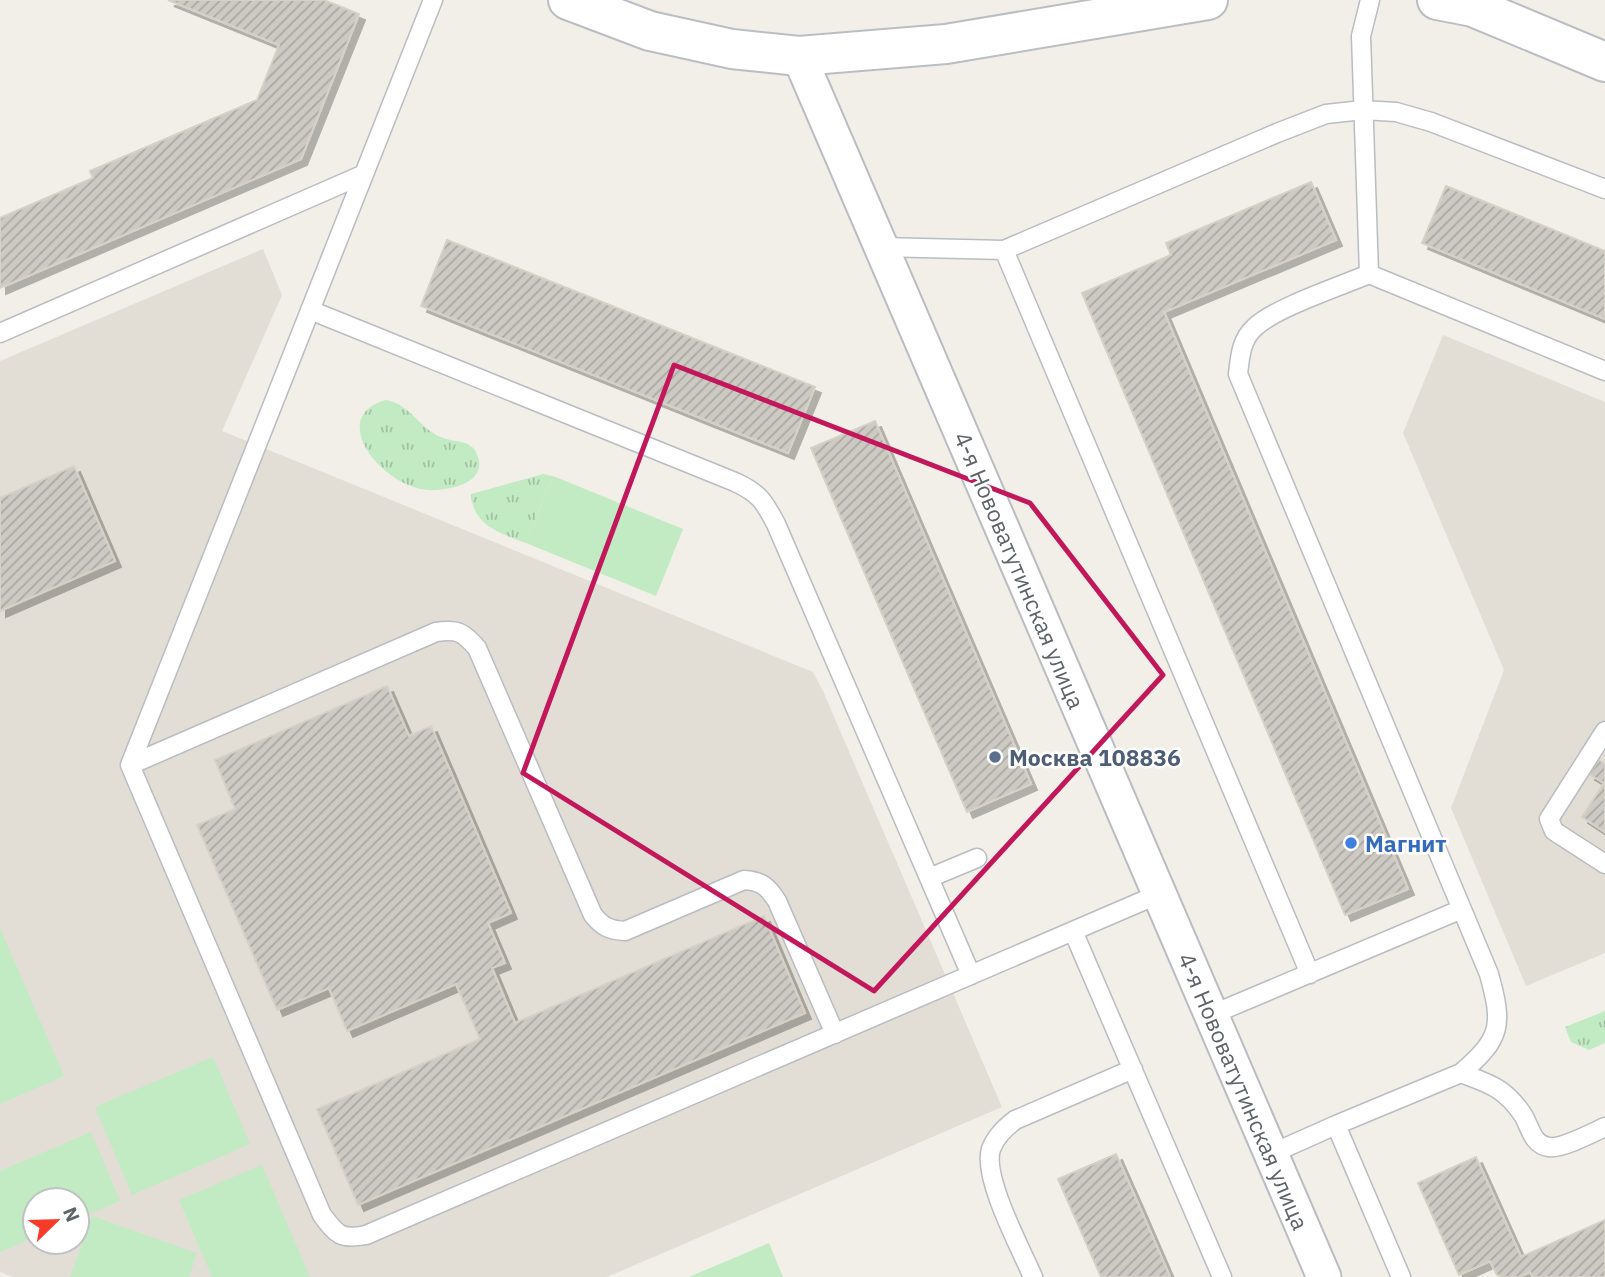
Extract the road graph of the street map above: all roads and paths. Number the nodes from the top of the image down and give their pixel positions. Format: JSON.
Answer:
{"nodes":[{"id":1,"x":433,"y":0,"type":"edge"},
{"id":2,"x":568,"y":0,"type":"edge"},
{"id":3,"x":1208,"y":0,"type":"edge"},
{"id":4,"x":1370,"y":0,"type":"edge"},
{"id":5,"x":1437,"y":0,"type":"edge"},
{"id":6,"x":799,"y":56,"type":"junction"},
{"id":7,"x":1605,"y":62,"type":"edge"},
{"id":8,"x":1363,"y":110,"type":"junction"},
{"id":9,"x":362,"y":175,"type":"junction"},
{"id":10,"x":1605,"y":188,"type":"edge"},
{"id":11,"x":881,"y":247,"type":"junction"},
{"id":12,"x":1003,"y":250,"type":"junction"},
{"id":13,"x":1369,"y":274,"type":"junction"},
{"id":14,"x":310,"y":310,"type":"junction"},
{"id":15,"x":0,"y":333,"type":"edge"},
{"id":16,"x":1605,"y":371,"type":"edge"},
{"id":17,"x":1605,"y":731,"type":"edge"},
{"id":18,"x":130,"y":765,"type":"junction"},
{"id":19,"x":977,"y":858,"type":"dead end"},
{"id":20,"x":1605,"y":864,"type":"edge"},
{"id":21,"x":929,"y":878,"type":"junction"},
{"id":22,"x":1159,"y":894,"type":"junction"},
{"id":23,"x":1462,"y":909,"type":"junction"},
{"id":24,"x":1073,"y":931,"type":"junction"},
{"id":25,"x":1310,"y":974,"type":"junction"},
{"id":26,"x":971,"y":975,"type":"junction"},
{"id":27,"x":1211,"y":1015,"type":"junction"},
{"id":28,"x":835,"y":1034,"type":"junction"},
{"id":29,"x":1133,"y":1069,"type":"junction"},
{"id":30,"x":1461,"y":1073,"type":"junction"},
{"id":31,"x":1336,"y":1125,"type":"junction"},
{"id":32,"x":1605,"y":1127,"type":"edge"},
{"id":33,"x":1270,"y":1154,"type":"junction"},
{"id":34,"x":1033,"y":1277,"type":"edge"},
{"id":35,"x":1222,"y":1277,"type":"edge"},
{"id":36,"x":1324,"y":1277,"type":"edge"},
{"id":37,"x":1401,"y":1277,"type":"edge"}],
"edges":[{"from":1,"to":9,"type":"lane"},
{"from":2,"to":6,"type":"street"},
{"from":3,"to":6,"type":"street"},
{"from":4,"to":8,"type":"lane"},
{"from":5,"to":7,"type":"street"},
{"from":6,"to":11,"type":"street","name":"4-я Нововатутинская улица"},
{"from":8,"to":10,"type":"lane"},
{"from":8,"to":12,"type":"lane"},
{"from":8,"to":13,"type":"lane"},
{"from":9,"to":14,"type":"lane"},
{"from":9,"to":15,"type":"lane"},
{"from":11,"to":12,"type":"lane"},
{"from":11,"to":22,"type":"street","name":"4-я Нововатутинская улица"},
{"from":12,"to":25,"type":"lane"},
{"from":13,"to":16,"type":"lane"},
{"from":13,"to":23,"type":"lane"},
{"from":14,"to":18,"type":"lane"},
{"from":14,"to":21,"type":"lane"},
{"from":17,"to":20,"type":"lane"},
{"from":18,"to":28,"type":"lane"},
{"from":18,"to":28,"type":"lane"},
{"from":19,"to":21,"type":"lane"},
{"from":21,"to":26,"type":"lane"},
{"from":22,"to":24,"type":"lane"},
{"from":22,"to":27,"type":"street","name":"4-я Нововатутинская улица"},
{"from":23,"to":25,"type":"lane"},
{"from":23,"to":30,"type":"lane"},
{"from":24,"to":26,"type":"lane"},
{"from":24,"to":29,"type":"lane"},
{"from":25,"to":27,"type":"lane"},
{"from":26,"to":28,"type":"lane"},
{"from":27,"to":33,"type":"street","name":"4-я Нововатутинская улица"},
{"from":29,"to":34,"type":"lane"},
{"from":29,"to":35,"type":"lane"},
{"from":30,"to":31,"type":"lane"},
{"from":30,"to":32,"type":"lane"},
{"from":31,"to":33,"type":"lane"},
{"from":31,"to":37,"type":"lane"},
{"from":33,"to":36,"type":"street","name":"4-я Нововатутинская улица"}]}
